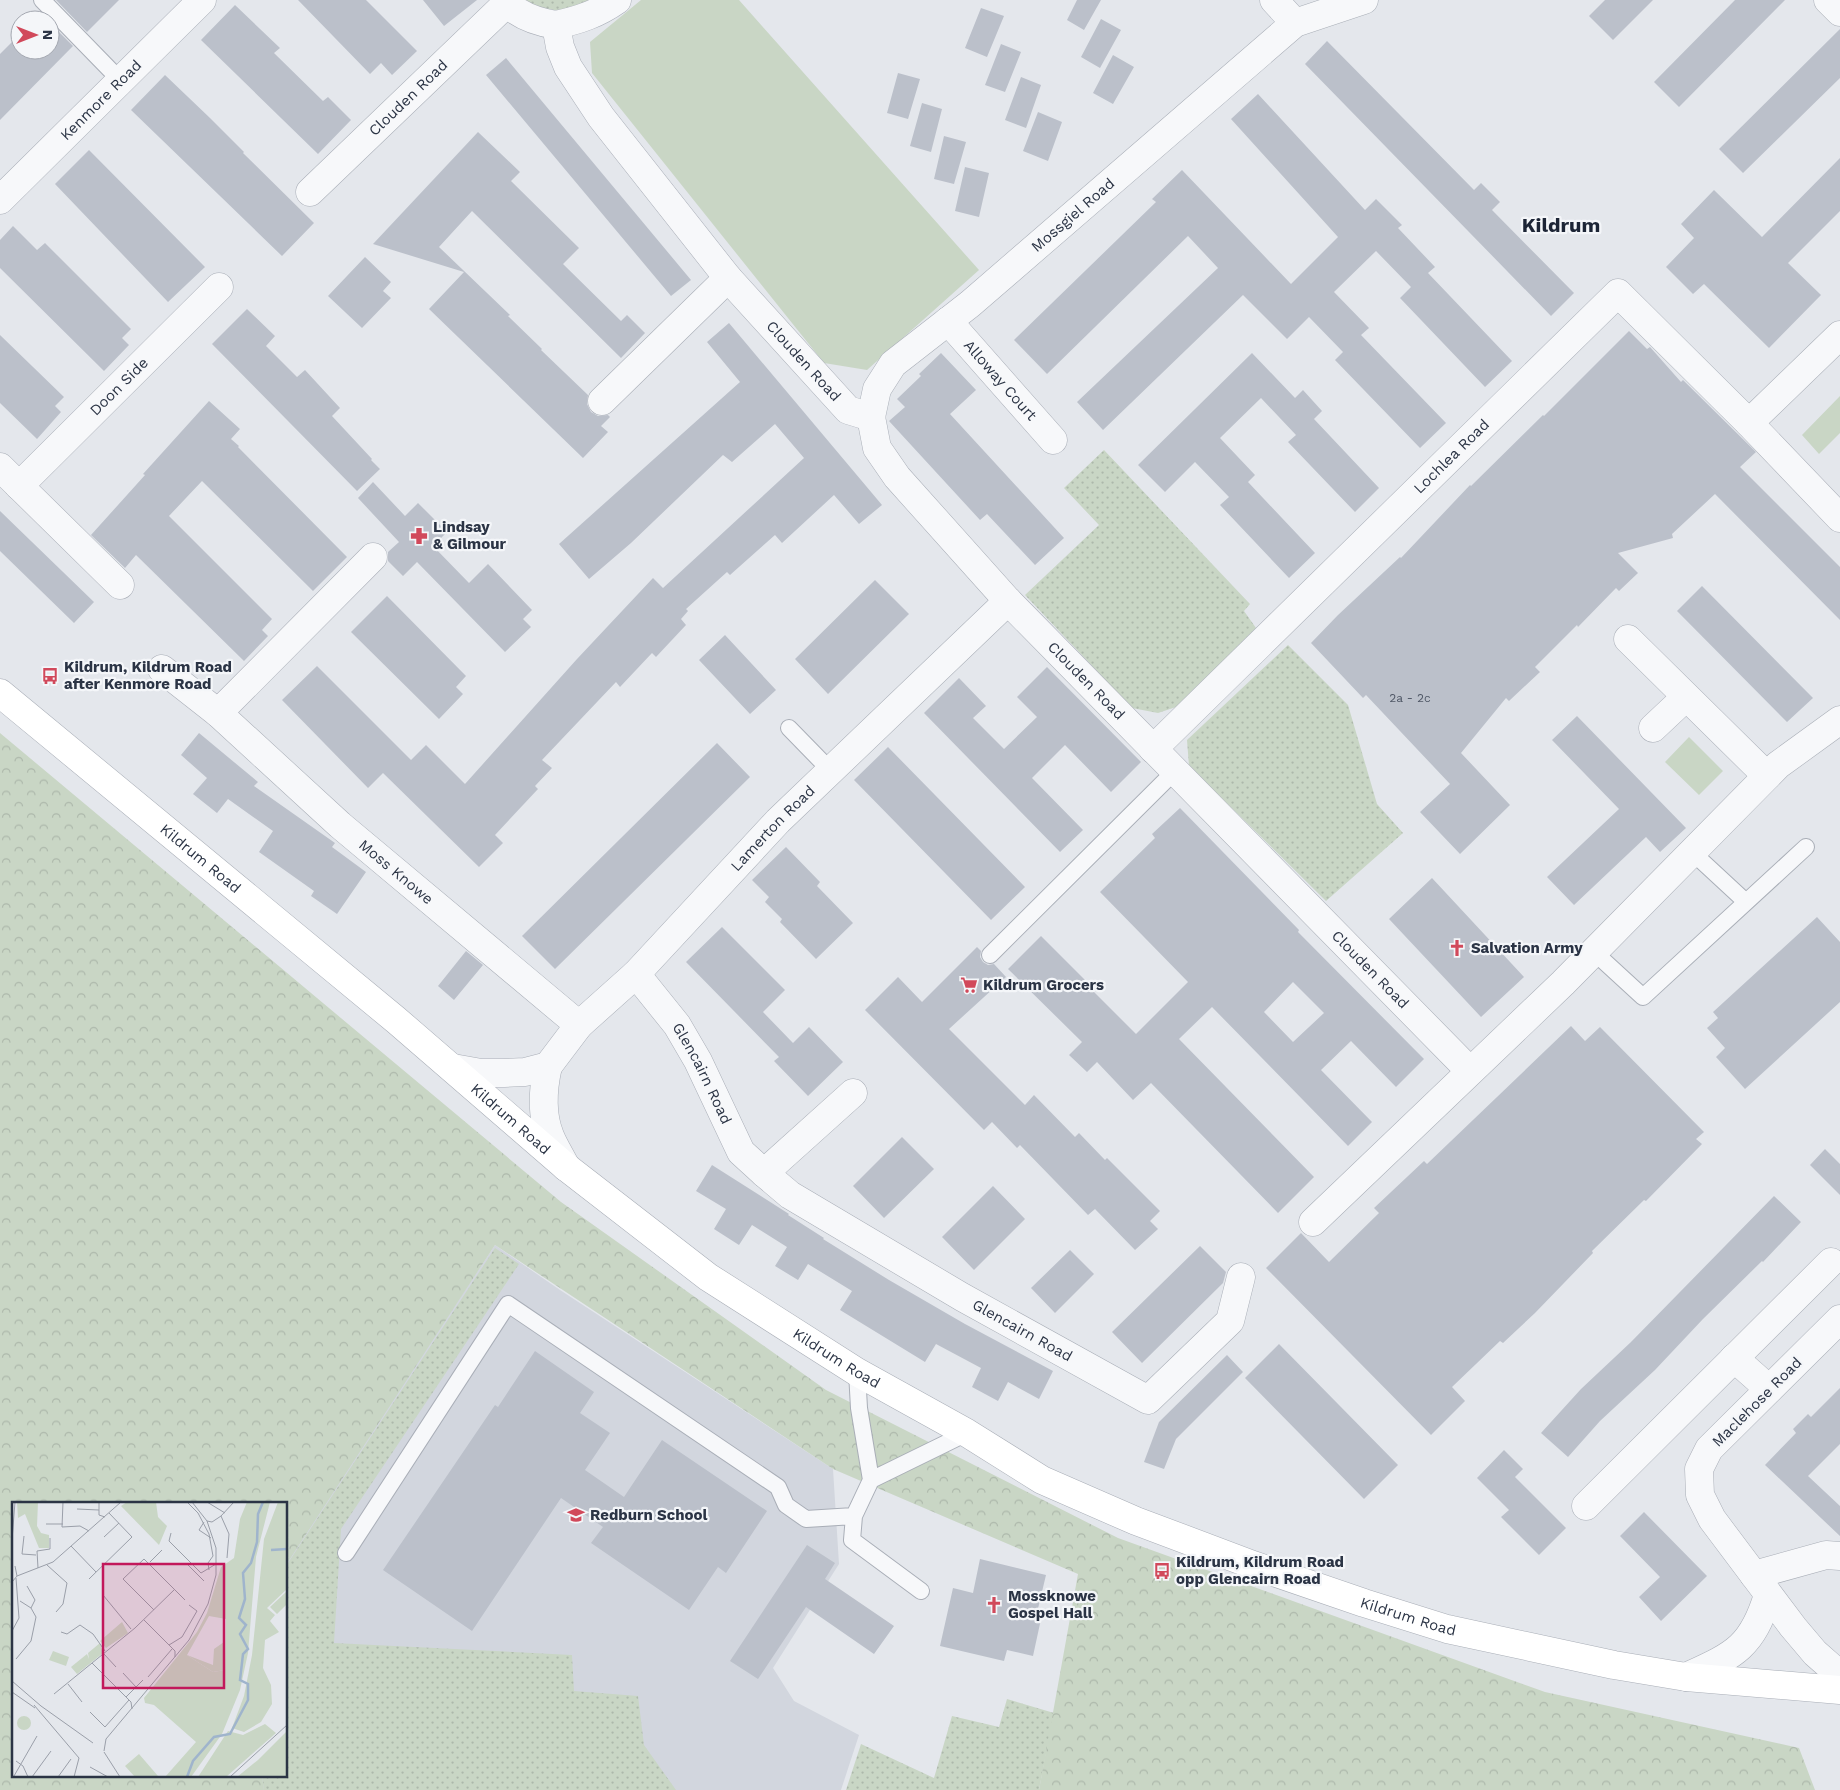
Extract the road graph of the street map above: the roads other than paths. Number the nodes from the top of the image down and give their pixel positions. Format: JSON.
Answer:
{"nodes":[{"id":1,"x":42,"y":0,"type":"edge"},
{"id":2,"x":202,"y":0,"type":"edge"},
{"id":3,"x":617,"y":0,"type":"edge"},
{"id":4,"x":1274,"y":0,"type":"edge"},
{"id":5,"x":1364,"y":0,"type":"edge"},
{"id":6,"x":1828,"y":0,"type":"edge"},
{"id":7,"x":506,"y":2,"type":"edge"},
{"id":8,"x":1840,"y":12,"type":"edge"},
{"id":9,"x":1295,"y":23,"type":"junction"},
{"id":10,"x":556,"y":25,"type":"junction"},
{"id":11,"x":120,"y":80,"type":"junction"},
{"id":12,"x":310,"y":192,"type":"dead end"},
{"id":13,"x":0,"y":200,"type":"edge"},
{"id":14,"x":728,"y":278,"type":"junction"},
{"id":15,"x":219,"y":287,"type":"dead end"},
{"id":16,"x":948,"y":321,"type":"junction"},
{"id":17,"x":1840,"y":336,"type":"edge"},
{"id":18,"x":602,"y":401,"type":"dead end"},
{"id":19,"x":871,"y":417,"type":"junction"},
{"id":20,"x":1749,"y":423,"type":"junction"},
{"id":21,"x":1053,"y":440,"type":"dead end"},
{"id":22,"x":0,"y":467,"type":"edge"},
{"id":23,"x":19,"y":486,"type":"junction"},
{"id":24,"x":1835,"y":502,"type":"edge"},
{"id":25,"x":373,"y":556,"type":"dead end"},
{"id":26,"x":120,"y":586,"type":"dead end"},
{"id":27,"x":1008,"y":600,"type":"junction"},
{"id":28,"x":1628,"y":639,"type":"dead end"},
{"id":29,"x":162,"y":669,"type":"dead end"},
{"id":30,"x":0,"y":693,"type":"edge"},
{"id":31,"x":1686,"y":697,"type":"junction"},
{"id":32,"x":218,"y":713,"type":"junction"},
{"id":33,"x":1840,"y":720,"type":"edge"},
{"id":34,"x":789,"y":728,"type":"dead end"},
{"id":35,"x":1653,"y":728,"type":"dead end"},
{"id":36,"x":1153,"y":749,"type":"junction"},
{"id":37,"x":830,"y":770,"type":"junction"},
{"id":38,"x":1175,"y":771,"type":"junction"},
{"id":39,"x":1773,"y":771,"type":"junction"},
{"id":40,"x":1806,"y":847,"type":"dead end"},
{"id":41,"x":1692,"y":852,"type":"junction"},
{"id":42,"x":1746,"y":902,"type":"junction"},
{"id":43,"x":1594,"y":952,"type":"junction"},
{"id":44,"x":990,"y":955,"type":"dead end"},
{"id":45,"x":636,"y":974,"type":"junction"},
{"id":46,"x":579,"y":1025,"type":"junction"},
{"id":47,"x":548,"y":1066,"type":"junction"},
{"id":48,"x":453,"y":1068,"type":"junction"},
{"id":49,"x":1470,"y":1072,"type":"junction"},
{"id":50,"x":853,"y":1093,"type":"dead end"},
{"id":51,"x":566,"y":1167,"type":"junction"},
{"id":52,"x":764,"y":1173,"type":"junction"},
{"id":53,"x":1313,"y":1222,"type":"dead end"},
{"id":54,"x":1831,"y":1262,"type":"dead end"},
{"id":55,"x":1241,"y":1277,"type":"dead end"},
{"id":56,"x":1840,"y":1320,"type":"edge"},
{"id":57,"x":1734,"y":1358,"type":"junction"},
{"id":58,"x":857,"y":1372,"type":"junction"},
{"id":59,"x":1770,"y":1389,"type":"junction"},
{"id":60,"x":967,"y":1433,"type":"junction"},
{"id":61,"x":871,"y":1480,"type":"junction"},
{"id":62,"x":1586,"y":1506,"type":"dead end"},
{"id":63,"x":854,"y":1516,"type":"junction"},
{"id":64,"x":346,"y":1553,"type":"dead end"},
{"id":65,"x":1840,"y":1556,"type":"edge"},
{"id":66,"x":1761,"y":1585,"type":"junction"},
{"id":67,"x":922,"y":1591,"type":"dead end"},
{"id":68,"x":1840,"y":1674,"type":"edge"},
{"id":69,"x":1686,"y":1677,"type":"junction"},
{"id":70,"x":1840,"y":1690,"type":"edge"}],
"edges":[{"from":1,"to":11,"type":"lane"},
{"from":2,"to":11,"type":"street","name":"Kenmore Road"},
{"from":3,"to":10,"type":"street"},
{"from":4,"to":9,"type":"street"},
{"from":5,"to":9,"type":"street","name":"Mossgiel Road"},
{"from":6,"to":8,"type":"street"},
{"from":7,"to":10,"type":"street","name":"Clouden Road"},
{"from":7,"to":12,"type":"street","name":"Clouden Road"},
{"from":9,"to":16,"type":"street","name":"Mossgiel Road"},
{"from":10,"to":14,"type":"street","name":"Clouden Road"},
{"from":11,"to":13,"type":"street","name":"Kenmore Road"},
{"from":14,"to":18,"type":"street"},
{"from":14,"to":19,"type":"street","name":"Clouden Road"},
{"from":15,"to":23,"type":"street","name":"Doon Side"},
{"from":16,"to":19,"type":"street","name":"Mossgiel Road"},
{"from":16,"to":21,"type":"street","name":"Alloway Court"},
{"from":17,"to":20,"type":"street"},
{"from":19,"to":27,"type":"street","name":"Clouden Road"},
{"from":20,"to":24,"type":"street","name":"Lochlea Road"},
{"from":20,"to":36,"type":"street","name":"Lochlea Road"},
{"from":22,"to":23,"type":"street"},
{"from":23,"to":26,"type":"street"},
{"from":25,"to":32,"type":"street"},
{"from":27,"to":36,"type":"street","name":"Clouden Road"},
{"from":27,"to":37,"type":"street","name":"Lamerton Road"},
{"from":28,"to":31,"type":"street"},
{"from":29,"to":32,"type":"street","name":"Moss Knowe"},
{"from":30,"to":48,"type":"street","name":"Kildrum Road"},
{"from":31,"to":35,"type":"street"},
{"from":31,"to":39,"type":"street"},
{"from":32,"to":46,"type":"street","name":"Moss Knowe"},
{"from":33,"to":39,"type":"street"},
{"from":34,"to":37,"type":"lane"},
{"from":36,"to":38,"type":"street","name":"Clouden Road"},
{"from":37,"to":45,"type":"street","name":"Lamerton Road"},
{"from":38,"to":44,"type":"lane"},
{"from":38,"to":49,"type":"street","name":"Clouden Road"},
{"from":39,"to":41,"type":"street"},
{"from":40,"to":42,"type":"lane"},
{"from":41,"to":42,"type":"lane"},
{"from":41,"to":43,"type":"street"},
{"from":42,"to":43,"type":"lane"},
{"from":43,"to":49,"type":"street"},
{"from":45,"to":46,"type":"street","name":"Lamerton Road"},
{"from":45,"to":52,"type":"street","name":"Glencairn Road"},
{"from":46,"to":47,"type":"street","name":"Lamerton Road"},
{"from":47,"to":48,"type":"street"},
{"from":47,"to":51,"type":"street","name":"Lamerton Road"},
{"from":48,"to":51,"type":"street","name":"Kildrum Road"},
{"from":49,"to":53,"type":"street"},
{"from":50,"to":52,"type":"street"},
{"from":51,"to":58,"type":"street","name":"Kildrum Road"},
{"from":52,"to":55,"type":"street","name":"Glencairn Road"},
{"from":54,"to":57,"type":"street"},
{"from":56,"to":59,"type":"street","name":"Maclehose Road"},
{"from":57,"to":59,"type":"street"},
{"from":57,"to":62,"type":"street"},
{"from":58,"to":60,"type":"street","name":"Kildrum Road"},
{"from":58,"to":61,"type":"lane"},
{"from":59,"to":66,"type":"street","name":"Maclehose Road"},
{"from":60,"to":61,"type":"lane"},
{"from":60,"to":69,"type":"street","name":"Kildrum Road"},
{"from":61,"to":63,"type":"lane"},
{"from":63,"to":64,"type":"lane"},
{"from":63,"to":67,"type":"lane"},
{"from":65,"to":66,"type":"street"},
{"from":66,"to":68,"type":"street","name":"Maclehose Road"},
{"from":66,"to":69,"type":"street"},
{"from":69,"to":70,"type":"street","name":"Kildrum Road"}]}
